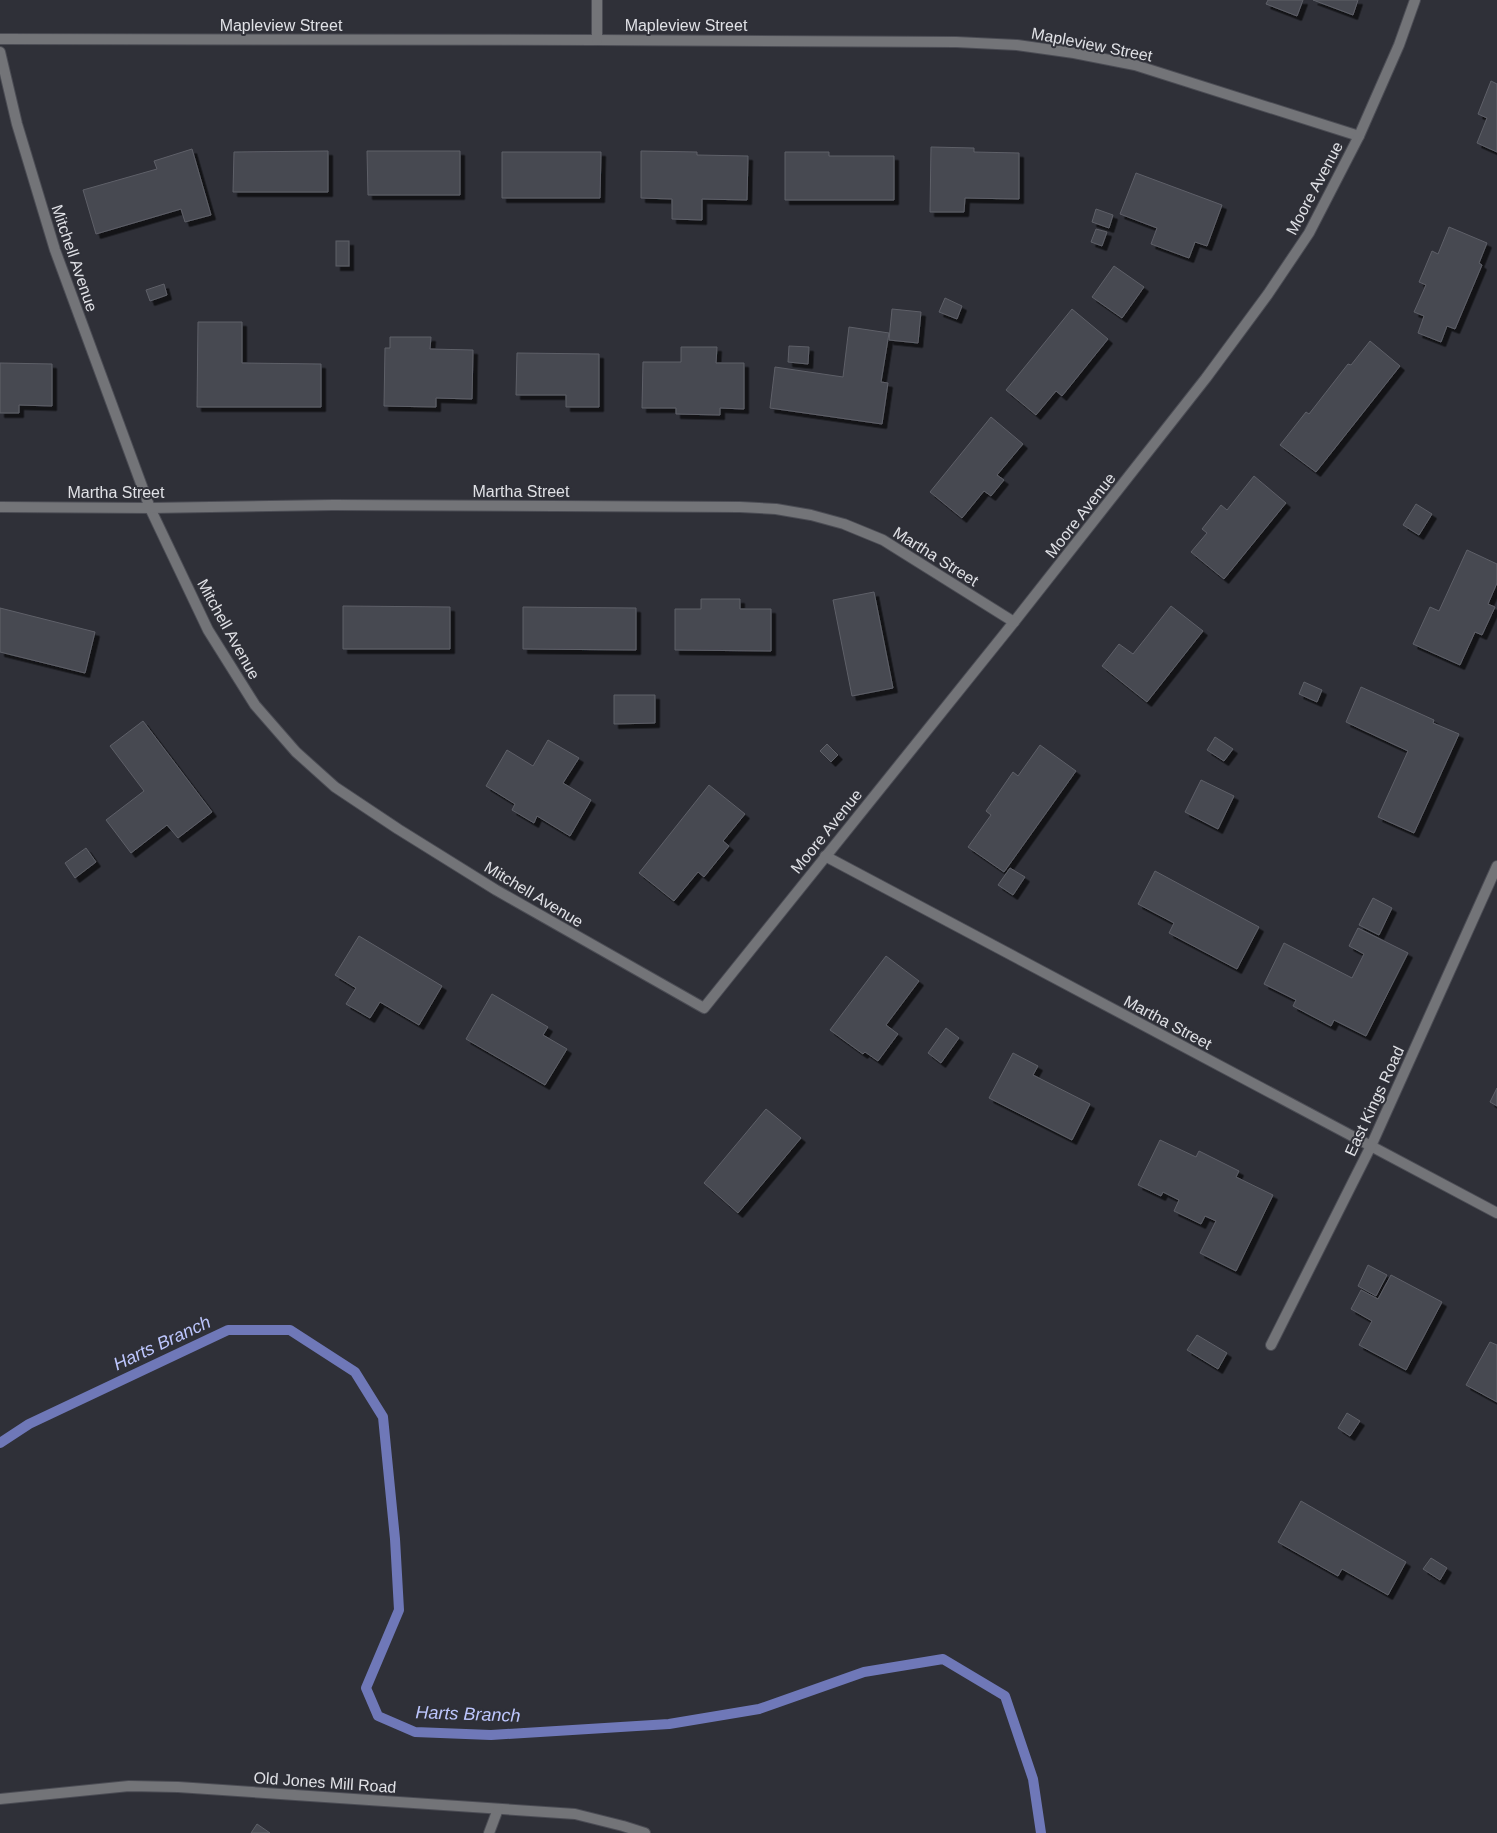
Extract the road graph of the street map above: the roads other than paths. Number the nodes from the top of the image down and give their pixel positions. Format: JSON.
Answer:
{"nodes":[{"id":1,"x":597,"y":0,"type":"edge"},
{"id":2,"x":1415,"y":0,"type":"edge"},
{"id":3,"x":0,"y":39,"type":"edge"},
{"id":4,"x":596,"y":40,"type":"junction"},
{"id":5,"x":0,"y":52,"type":"edge"},
{"id":6,"x":1359,"y":136,"type":"junction"},
{"id":7,"x":0,"y":507,"type":"edge"},
{"id":8,"x":150,"y":508,"type":"junction"},
{"id":9,"x":1014,"y":622,"type":"junction"},
{"id":10,"x":825,"y":856,"type":"junction"},
{"id":11,"x":1497,"y":866,"type":"edge"},
{"id":12,"x":704,"y":1008,"type":"joint"},
{"id":13,"x":1371,"y":1146,"type":"junction"},
{"id":14,"x":1497,"y":1213,"type":"edge"},
{"id":15,"x":1270,"y":1345,"type":"dead end"},
{"id":16,"x":0,"y":1799,"type":"edge"},
{"id":17,"x":498,"y":1809,"type":"junction"},
{"id":18,"x":489,"y":1833,"type":"edge"},
{"id":19,"x":645,"y":1833,"type":"edge"}],
"edges":[{"from":1,"to":4,"type":"street"},
{"from":2,"to":6,"type":"street","name":"Moore Avenue"},
{"from":3,"to":4,"type":"street","name":"Mapleview Street"},
{"from":4,"to":6,"type":"street","name":"Mapleview Street"},
{"from":5,"to":8,"type":"street","name":"Mitchell Avenue"},
{"from":6,"to":9,"type":"street","name":"Moore Avenue"},
{"from":7,"to":8,"type":"street","name":"Martha Street"},
{"from":8,"to":9,"type":"street","name":"Martha Street"},
{"from":8,"to":12,"type":"street","name":"Mitchell Avenue"},
{"from":9,"to":10,"type":"street","name":"Moore Avenue"},
{"from":10,"to":12,"type":"street","name":"Moore Avenue"},
{"from":10,"to":13,"type":"street","name":"Martha Street"},
{"from":11,"to":13,"type":"street","name":"East Kings Road"},
{"from":13,"to":14,"type":"street","name":"Martha Street"},
{"from":13,"to":15,"type":"street","name":"East Kings Road"},
{"from":16,"to":17,"type":"street","name":"Old Jones Mill Road"},
{"from":17,"to":18,"type":"street"},
{"from":17,"to":19,"type":"street","name":"Old Jones Mill Road"}]}
